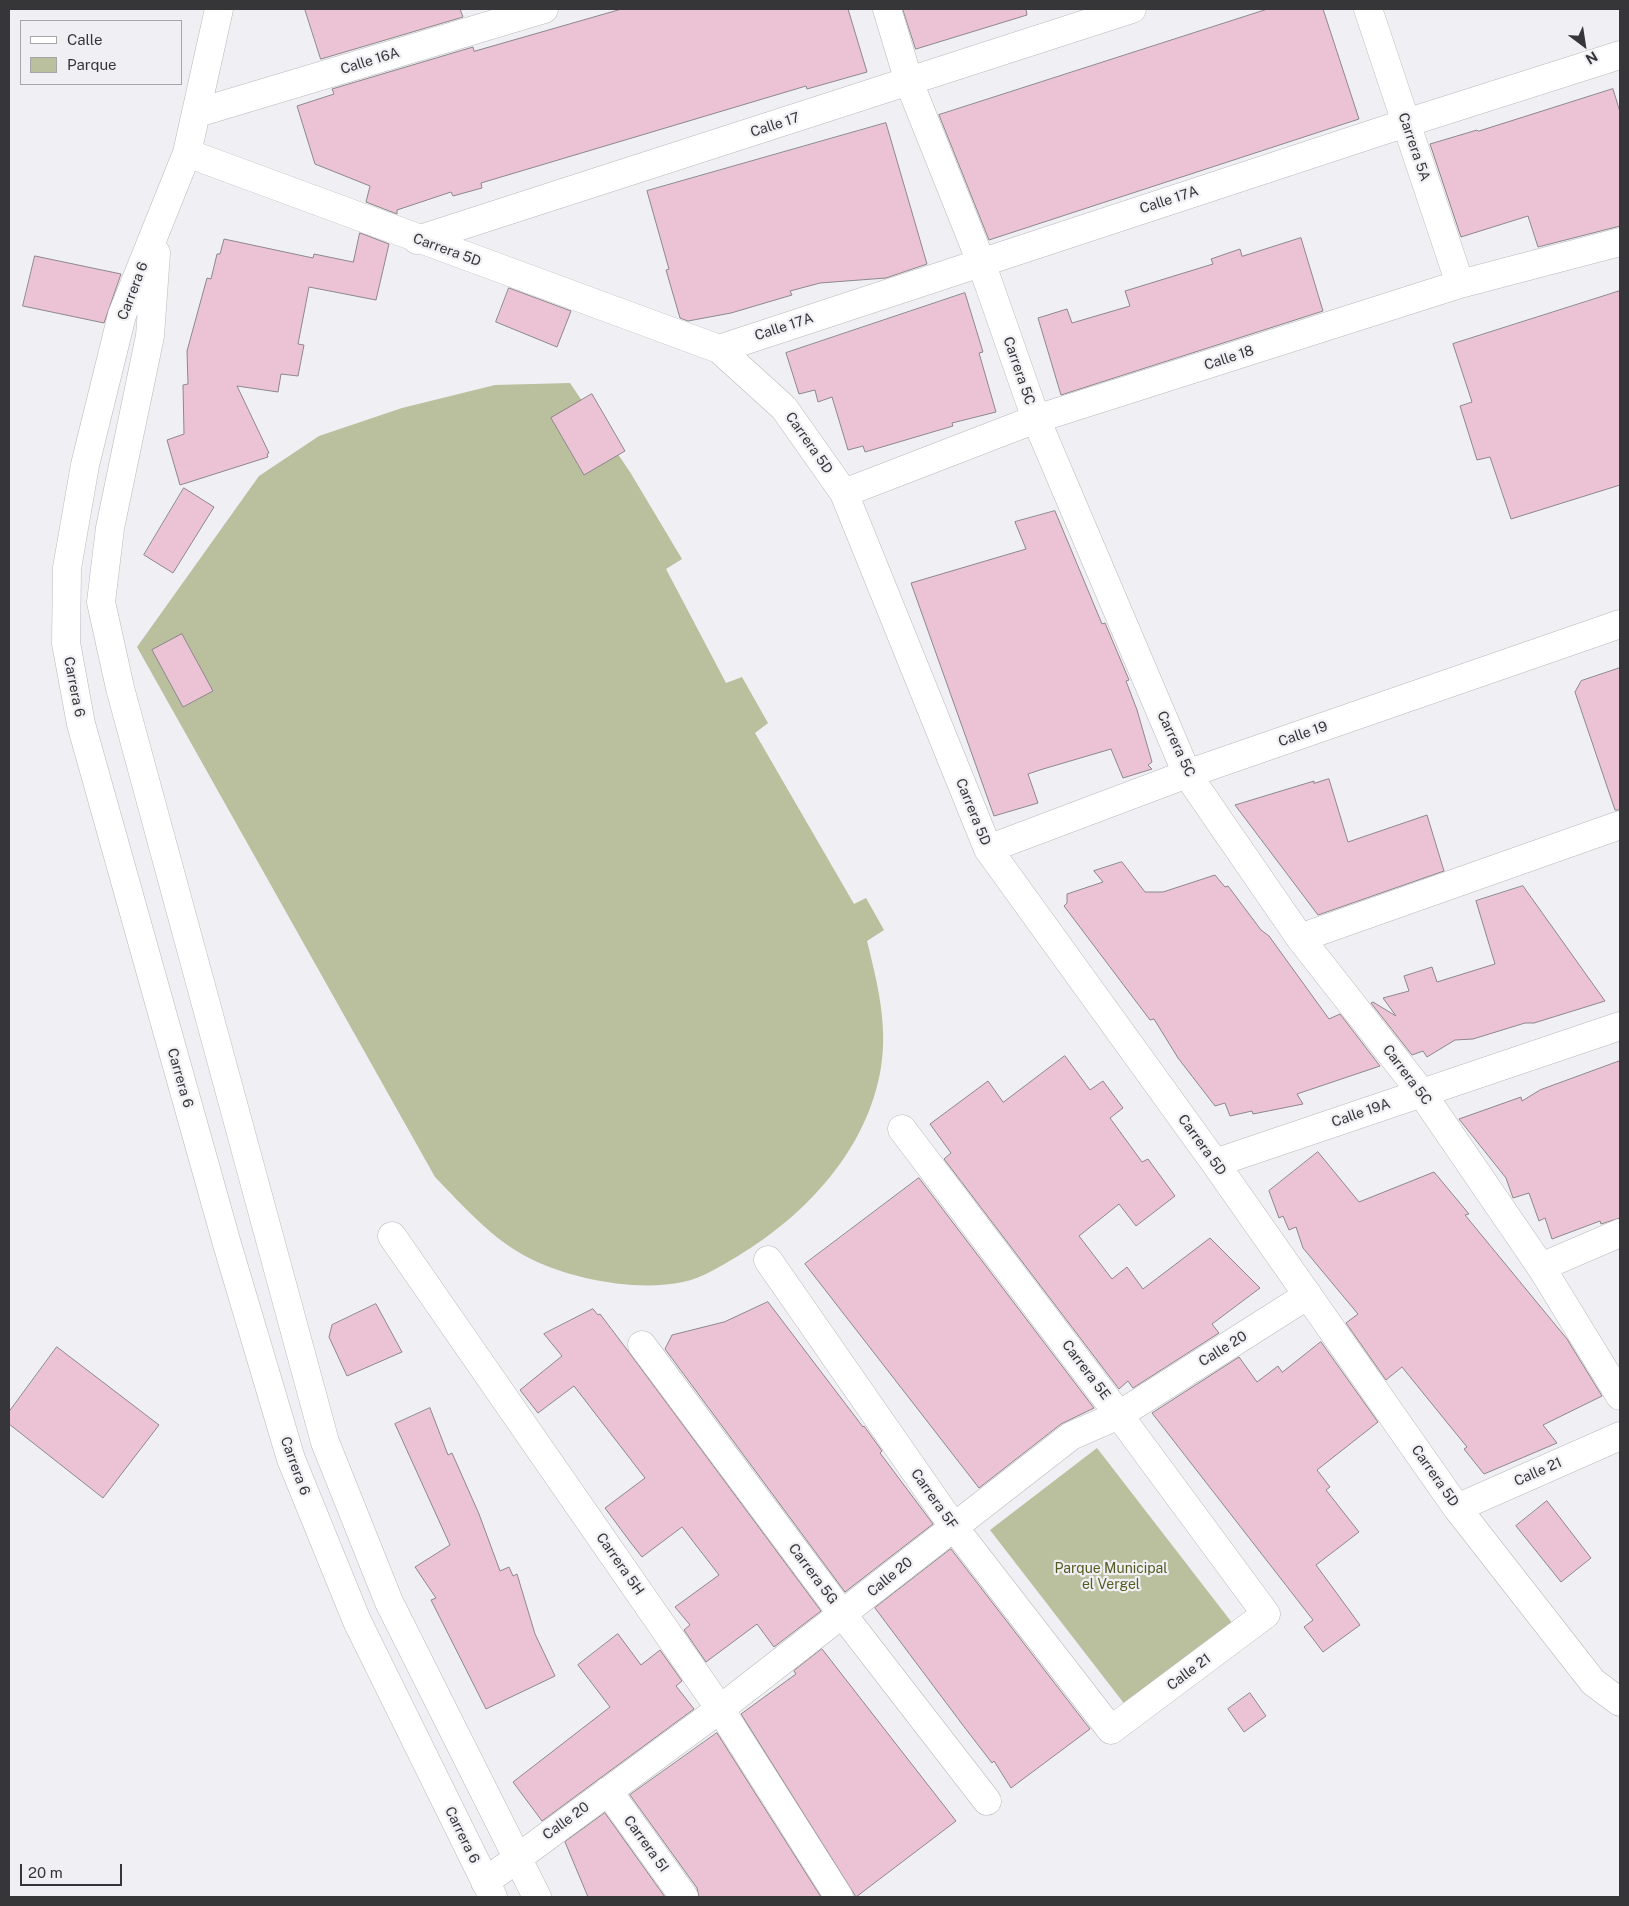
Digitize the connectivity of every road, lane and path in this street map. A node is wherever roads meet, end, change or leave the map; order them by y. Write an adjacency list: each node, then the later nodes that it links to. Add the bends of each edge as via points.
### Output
1 (219, 9): 8 (street, Carrera 6)
2 (544, 9): 8 (street, Calle 16A)
3 (887, 9): 7 (street, Carrera 5C)
4 (1132, 9): 7 (street, Calle 17)
5 (1368, 9): 9 (street, Carrera 5A)
6 (1620, 55): 9 (street, Calle 17A)
7 (909, 82): 12 (street, Calle 17); 14 (street, Carrera 5C)
8 (197, 113): 10 (street, Carrera 6)
9 (1406, 123): 14 (street, Calle 17A); 15 (street, Carrera 5A)
10 (187, 153): 11 (street, Carrera 6); 12 (street, Carrera 5D)
11 (158, 227): 46 (street, Carrera 6, via 150,336 110,528 101,602 325,1442 389,1602); 47 (street, Carrera 6, via 122,315 84,465 67,568 66,643 81,724 224,1234 291,1459 357,1621)
12 (417, 240): 16 (street, Carrera 5D)
13 (1620, 242): 15 (street, Calle 18)
14 (981, 262): 16 (street, Calle 17A); 17 (street, Carrera 5C)
15 (1460, 284): 17 (street, Calle 18)
16 (719, 349): 18 (street, Carrera 5D, via 784,408)
17 (1036, 419): 18 (street, Calle 18); 20 (street, Carrera 5C)
18 (844, 493): 22 (street, Carrera 5D)
19 (1620, 624): 20 (street, Calle 19)
20 (1188, 774): 22 (street, Calle 19); 23 (street, Carrera 5C)
21 (1620, 826): 23 (street)
22 (988, 849): 27 (street, Carrera 5D)
23 (1300, 938): 25 (street, Carrera 5C)
24 (1620, 1026): 25 (street, Calle 19A)
25 (1421, 1092): 27 (street, Calle 19A); 31 (street, Carrera 5C)
26 (902, 1129): 35 (street, Carrera 5E)
27 (1215, 1162): 32 (street, Carrera 5D)
28 (1620, 1234): 31 (street)
29 (392, 1236): 42 (street, Carrera 5H)
30 (768, 1260): 38 (street, Carrera 5F)
31 (1541, 1267): 34 (street, Carrera 5C)
32 (1308, 1295): 35 (street, Calle 20); 37 (street, Carrera 5D)
33 (642, 1345): 40 (street, Carrera 5G)
34 (1620, 1396)
35 (1119, 1415): 38 (street, Calle 20, via 1071,1436); 39 (street, Carrera 5E)
36 (1620, 1436): 37 (street, Calle 21)
37 (1456, 1508): 41 (street, Carrera 5D, via 1593,1682)
38 (953, 1526): 40 (street, Calle 20); 43 (street, Carrera 5F)
39 (1266, 1614): 43 (street, Calle 21)
40 (843, 1615): 42 (street, Calle 20); 45 (street, Carrera 5G)
41 (1620, 1702)
42 (720, 1709): 44 (street, Calle 20); 50 (street, Carrera 5H)
43 (1111, 1730)
44 (608, 1792): 46 (street, Calle 20); 49 (street, Carrera 5I)
45 (987, 1801)
46 (517, 1857): 47 (street, Calle 20); 48 (street, Carrera 6)
47 (489, 1889)
48 (537, 1897)
49 (684, 1897)
50 (839, 1897)

